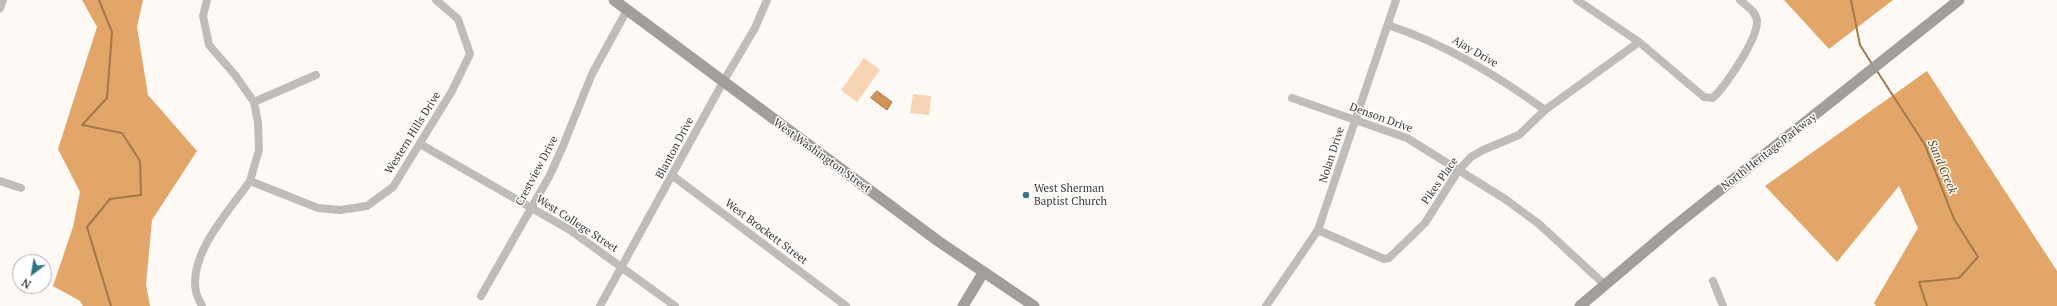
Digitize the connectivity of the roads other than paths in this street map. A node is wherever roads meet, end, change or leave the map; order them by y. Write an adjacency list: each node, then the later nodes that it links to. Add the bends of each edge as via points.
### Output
1 (3, 0): 10 (street)
2 (207, 0): 17 (street, via 203,16 208,45 235,75)
3 (436, 0): 20 (street, Western Hills Drive, via 458,19 470,54 452,91)
4 (614, 0): 11 (street, West Washington Street)
5 (767, 0): 15 (street, Blanton Drive, via 755,28)
6 (1396, 0): 12 (street, Nolan Drive)
7 (1577, 0): 13 (street)
8 (1740, 0): 13 (street, via 1754,12 1757,21 1739,63 1726,86 1714,98 1704,97)
9 (1960, 0): 31 (street, North Heritage Parkway, via 1671,228)
10 (0, 8)
11 (627, 10): 15 (street, West Washington Street); 26 (street, Crestview Drive, via 592,74 550,175)
12 (1388, 25): 18 (street, Ajay Drive, via 1414,34 1476,65); 19 (street, Nolan Drive)
13 (1639, 42): 18 (street, Pikes Place)
14 (316, 75): 17 (street)
15 (723, 82): 22 (street, Blanton Drive); 29 (street, West Washington Street)
16 (1292, 98): 19 (street, Denson Drive)
17 (254, 102): 24 (street, via 259,150)
18 (1545, 110): 21 (street, Pikes Place, via 1519,135 1483,150)
19 (1355, 120): 21 (street, Denson Drive, via 1407,138); 27 (street, Nolan Drive)
20 (420, 144): 24 (street, Western Hills Drive, via 393,187 367,206 340,210 318,208); 26 (street, West College Street)
21 (1458, 171): 27 (street, Pikes Place, via 1425,223 1390,258 1384,259); 31 (street, Denson Drive, via 1505,199 1539,224)
22 (673, 176): 28 (street, Blanton Drive); 36 (street, West Brockett Street)
23 (0, 180): 25 (street)
24 (250, 181): 33 (street, via 205,245 196,269 196,292)
25 (21, 188)
26 (530, 207): 28 (street, West College Street, via 570,230); 32 (street, Crestview Drive)
27 (1318, 230): 39 (street, Nolan Drive)
28 (623, 267): 34 (street, Blanton Drive); 35 (street, West College Street)
29 (983, 273): 37 (street); 38 (street, West Washington Street)
30 (1713, 281): 41 (street)
31 (1605, 285): 40 (street, North Heritage Parkway)
32 (481, 296)
33 (202, 306)
34 (600, 306)
35 (675, 306)
36 (846, 306)
37 (963, 306)
38 (1034, 306)
39 (1266, 306)
40 (1580, 306)
41 (1723, 306)

